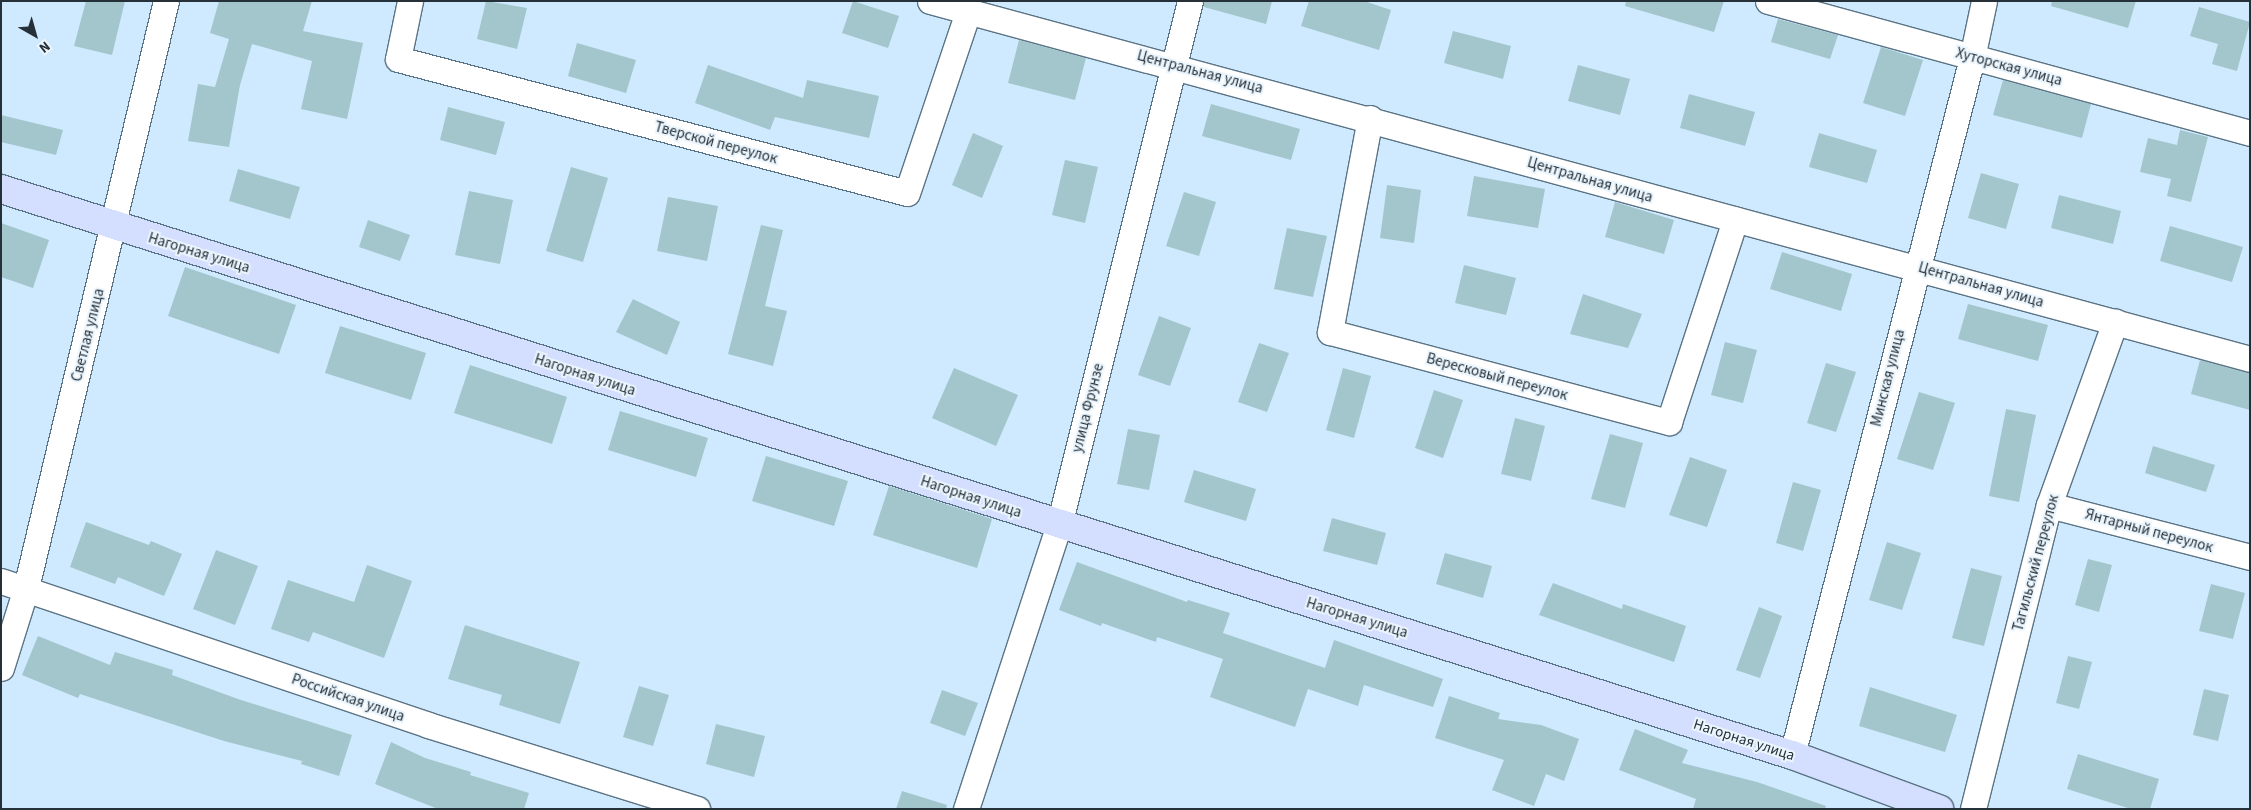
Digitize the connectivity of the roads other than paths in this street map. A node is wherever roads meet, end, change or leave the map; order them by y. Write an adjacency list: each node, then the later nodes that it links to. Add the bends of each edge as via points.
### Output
1 (166, 1): 14 (street, Светлая улица)
2 (410, 1): 7 (street, Тверской переулок, via 398,59 907,193)
3 (930, 1): 7 (street, Центральная улица)
4 (1190, 1): 9 (street, улица Фрунзе)
5 (1768, 1): 8 (street, Хуторская улица)
6 (1984, 1): 8 (street, Минская улица)
7 (968, 12): 9 (street, Центральная улица)
8 (1972, 58): 11 (street, Хуторская улица); 15 (street, Минская улица)
9 (1173, 65): 10 (street, Центральная улица); 19 (street, улица Фрунзе)
10 (1370, 118): 13 (street, Центральная улица); 13 (street, Вересковый переулок, via 1330,332 1669,422)
11 (2250, 132)
12 (1, 189): 14 (street, Нагорная улица)
13 (1735, 220): 15 (street, Центральная улица)
14 (114, 226): 19 (street, Нагорная улица); 22 (street, Светлая улица)
15 (1916, 266): 16 (street, Центральная улица); 24 (street, Минская улица)
16 (2114, 322): 17 (street, Центральная улица); 18 (street, Тагильский переулок)
17 (2250, 359)
18 (2049, 505): 20 (street, Янтарный переулок); 28 (street, Тагильский переулок)
19 (1059, 525): 24 (street, Нагорная улица); 26 (street, улица Фрунзе)
20 (2250, 558)
21 (1, 581): 22 (street, Российская улица)
22 (26, 588): 23 (street, Светлая улица); 25 (street, Российская улица, via 428,725)
23 (1, 668)
24 (1792, 755): 27 (street, Нагорная улица)
25 (697, 809)
26 (966, 809)
27 (1939, 809)
28 (1973, 809)

